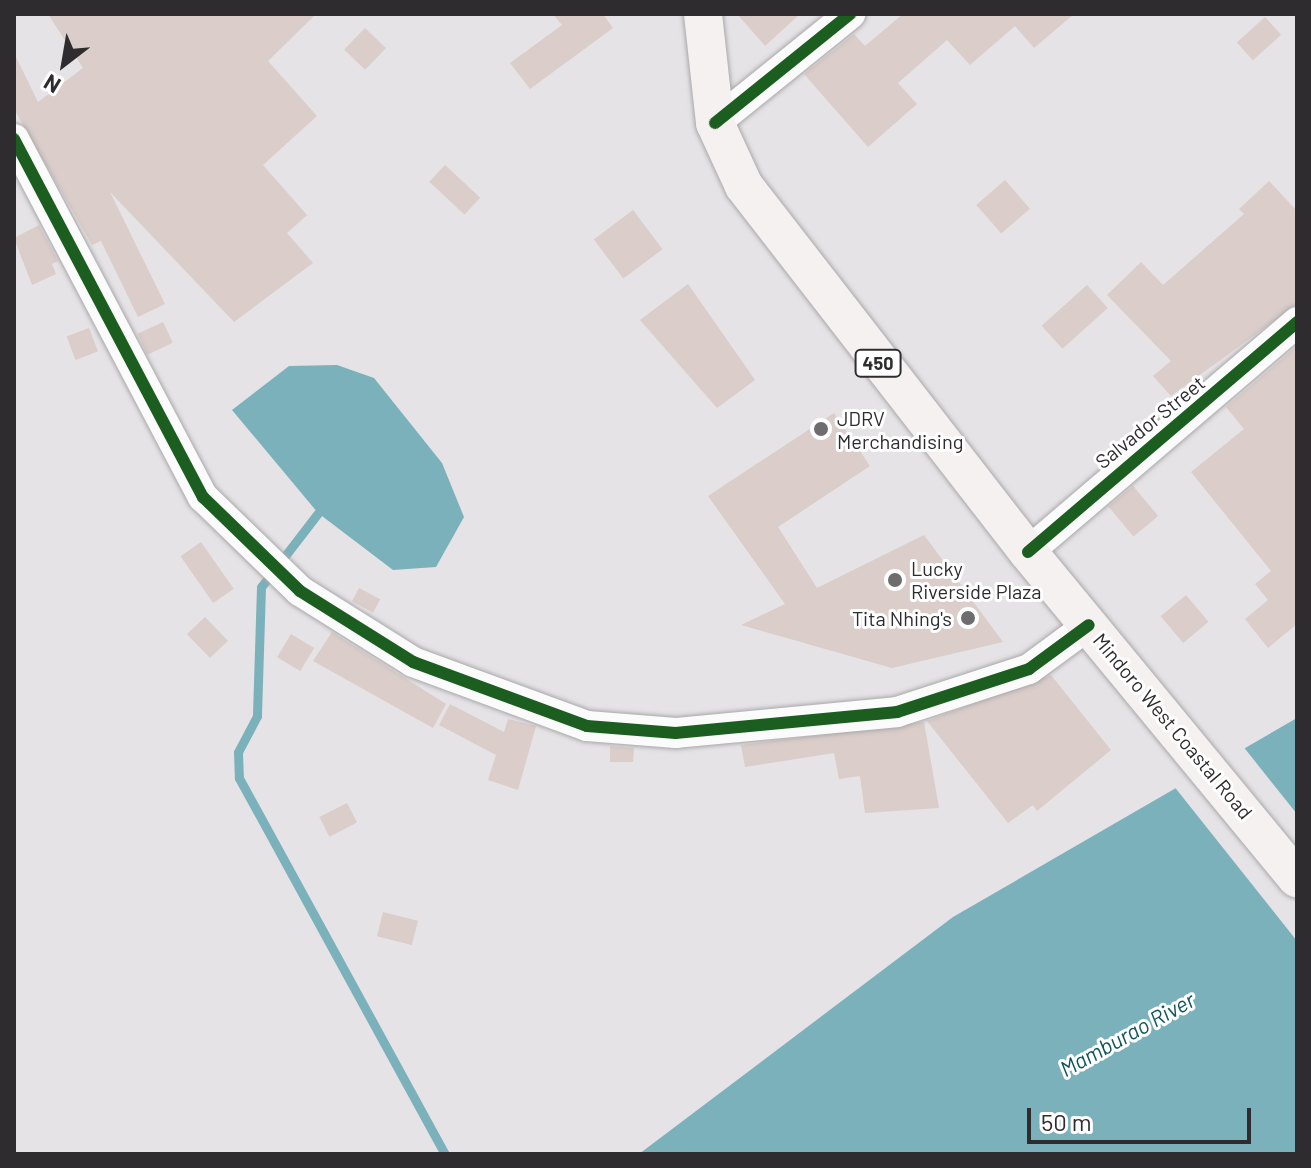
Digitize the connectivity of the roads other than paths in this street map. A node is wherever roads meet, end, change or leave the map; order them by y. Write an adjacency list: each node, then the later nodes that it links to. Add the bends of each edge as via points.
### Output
1 (703, 14): 3 (main road, Mindoro West Coastal Road / 450)
2 (850, 14): 3 (street)
3 (715, 123): 6 (main road, Mindoro West Coastal Road / 450, via 727,156 788,249)
4 (14, 139): 7 (street, via 203,497 300,591 413,662 587,726 676,733 897,712 1029,669)
5 (1297, 322): 6 (street, Salvador Street)
6 (1028, 552): 7 (main road, Mindoro West Coastal Road / 450)
7 (1089, 625): 8 (main road, Mindoro West Coastal Road / 450)
8 (1297, 878)

